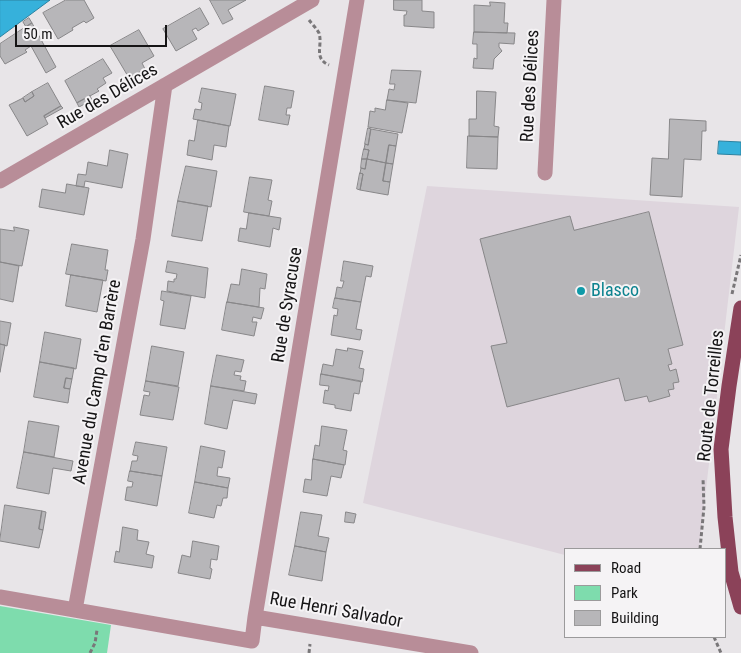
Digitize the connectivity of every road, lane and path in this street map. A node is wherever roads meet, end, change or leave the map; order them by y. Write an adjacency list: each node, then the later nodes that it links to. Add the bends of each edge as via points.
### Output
1 (312, 0): 4 (street, Rue des Délices)
2 (357, 0): 5 (street, Rue de Syracuse)
3 (554, 0): 7 (street, Rue des Délices)
4 (299, 8): 5 (path, via 319,33 319,55 323,63); 6 (street, Rue des Délices)
5 (346, 70): 14 (street, Rue de Syracuse)
6 (165, 85): 8 (street, Rue des Délices); 12 (street, Avenue du Camp d'en Barrère, via 143,239)
7 (545, 173)
8 (0, 181)
9 (741, 308): 11 (main road, Route de Torreilles, via 722,450 731,572)
10 (0, 596): 12 (street)
11 (741, 607)
12 (75, 610): 13 (street, Rue Henri Salvador)
13 (100, 614): 14 (street, Rue Henri Salvador, via 252,641); 17 (path)
14 (255, 617): 16 (street, Rue Henri Salvador)
15 (714, 638): 18 (path)
16 (467, 652)
17 (90, 653)
18 (721, 653)

